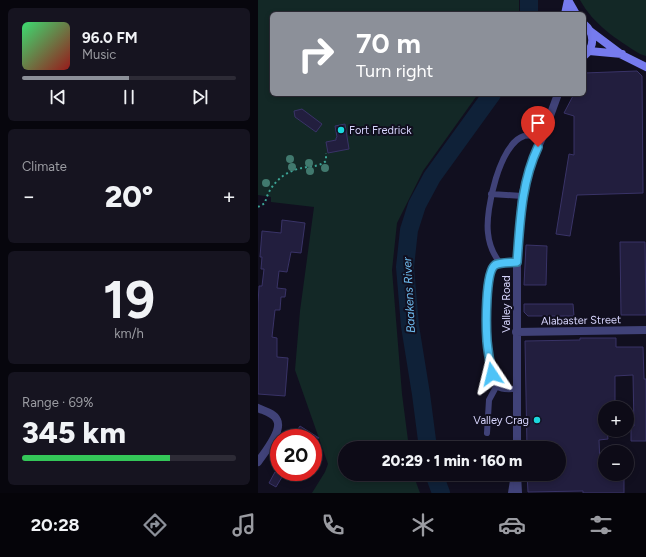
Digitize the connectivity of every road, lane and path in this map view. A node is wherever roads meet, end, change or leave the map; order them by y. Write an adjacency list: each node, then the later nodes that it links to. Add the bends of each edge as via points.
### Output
1 (568, 0): 2 (street); 3 (street)
2 (565, 12)
3 (575, 12)
4 (586, 26): 5 (street)
5 (590, 30): 6 (street, via 593,41); 7 (street)
6 (587, 53): 7 (street)
7 (622, 55): 8 (street)
8 (646, 67)
9 (557, 96): 10 (street, Valley Road)
10 (542, 138): 12 (lane, via 524,136 515,142 502,164); 13 (street, Valley Road)
11 (326, 154): 14 (path, via 326,161 322,164 299,168 274,183 266,203)
12 (491, 194): 13 (lane); 16 (lane, via 488,231 494,256)
13 (522, 196): 15 (street, Valley Road)
14 (258, 207)
15 (517, 262): 16 (lane); 18 (street, Valley Road)
16 (500, 264): 19 (lane, via 491,270 487,304 487,342)
17 (646, 330): 18 (street, Alabaster Street)
18 (516, 332): 20 (street, Valley Road)
19 (496, 387): 20 (lane); 22 (lane, via 489,400)
20 (517, 389): 23 (street, Valley Road)
21 (258, 408): 24 (street, via 274,416 278,423 274,438)
22 (487, 433)
23 (517, 441)
24 (258, 462)
25 (515, 481): 27 (lane)
26 (517, 481): 28 (street)
27 (512, 493)
28 (518, 493)

